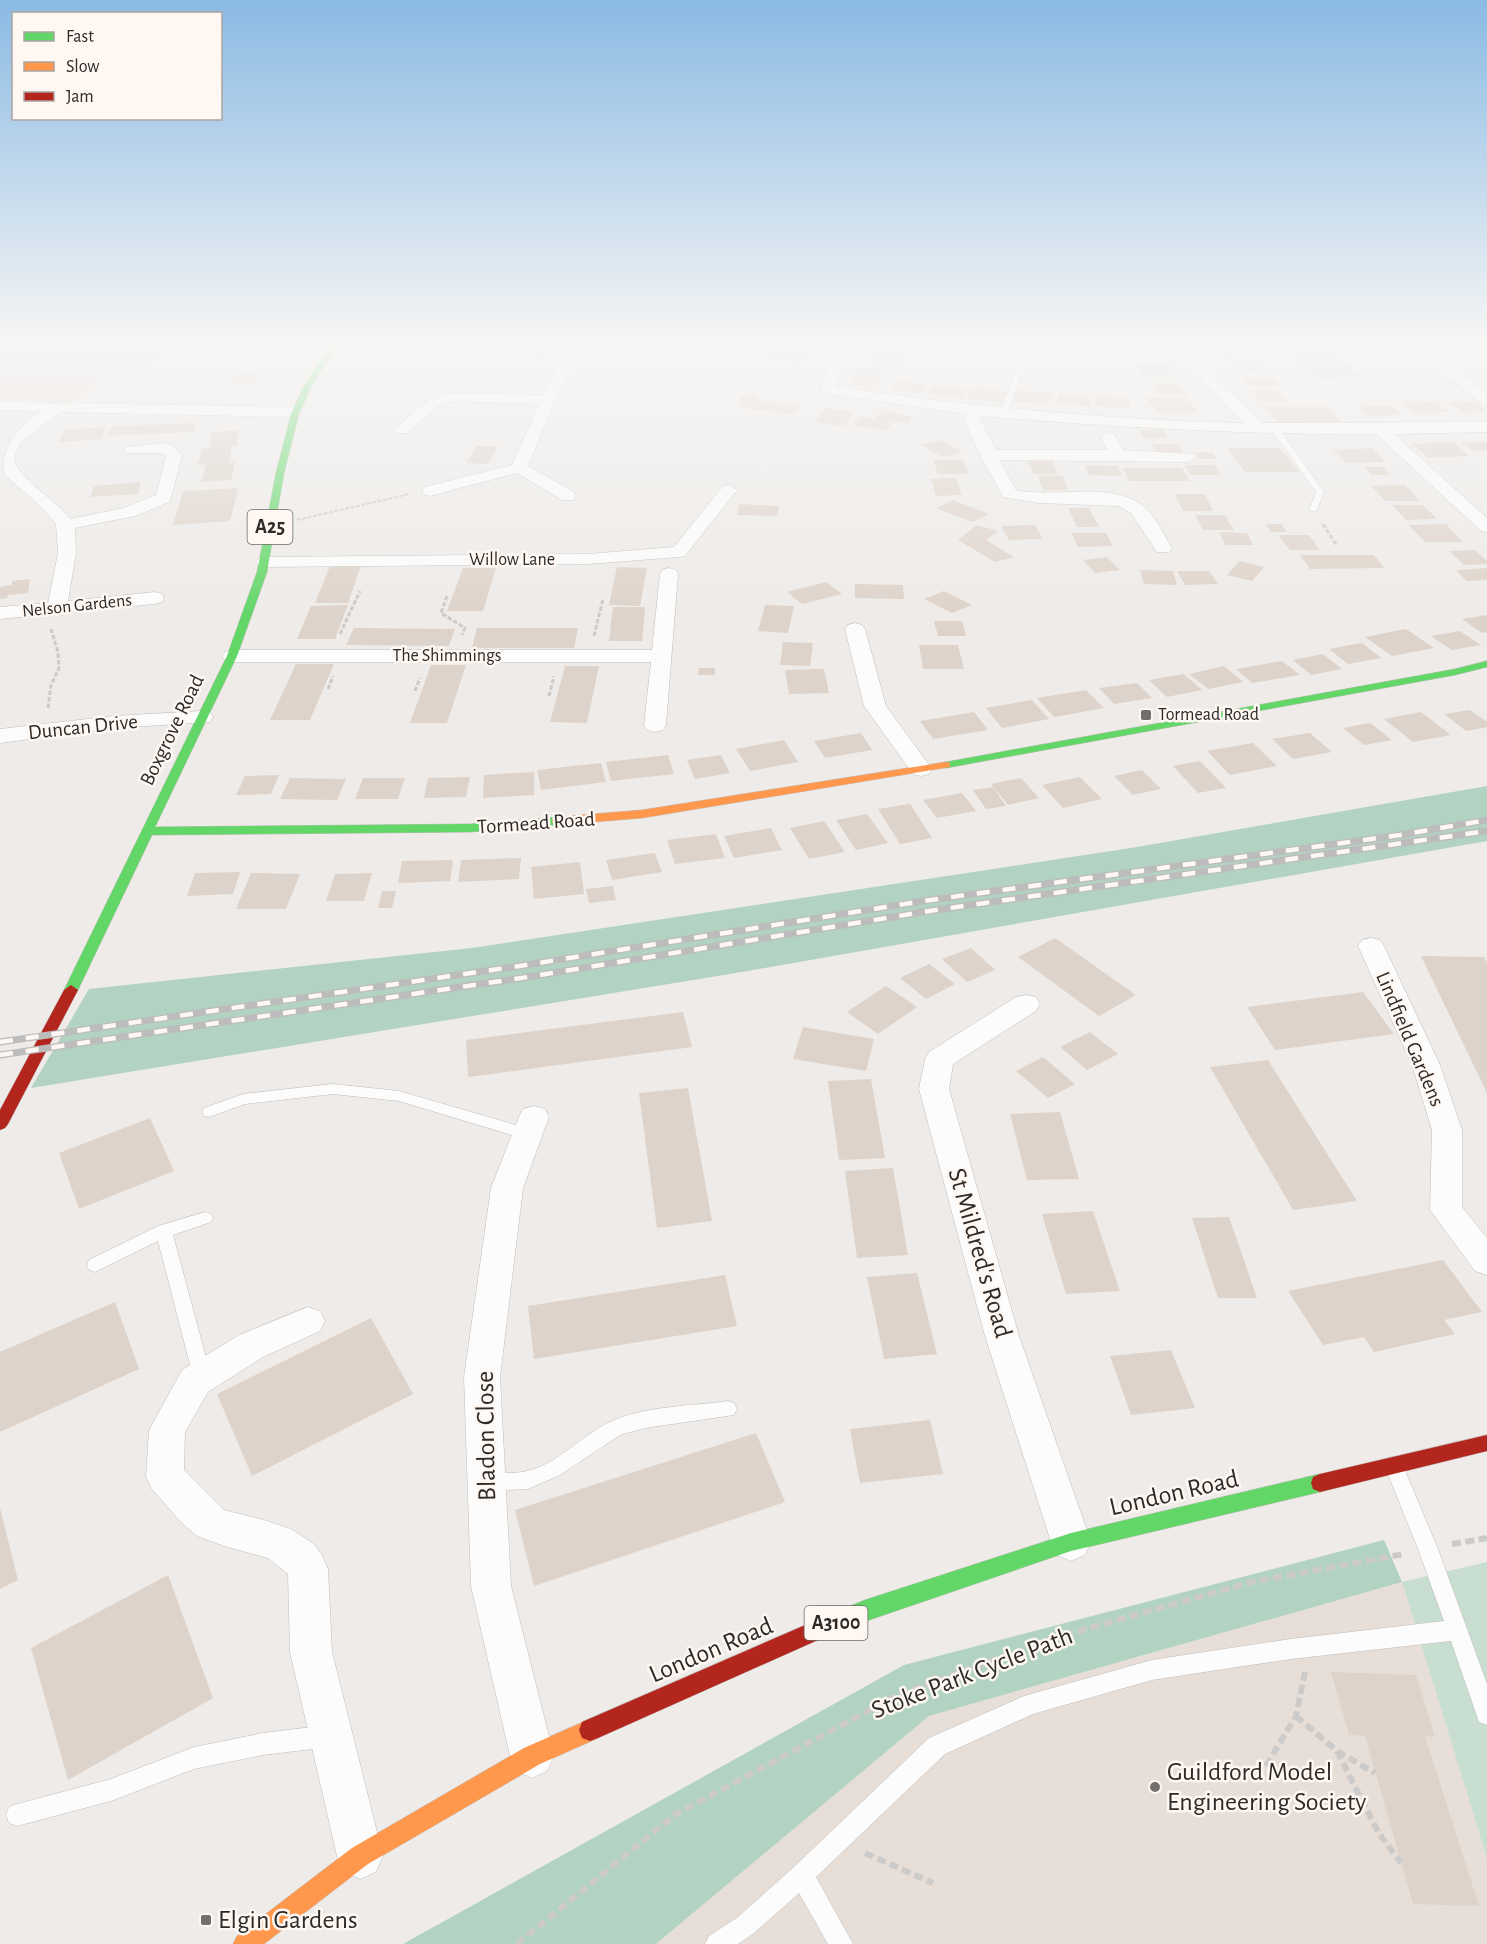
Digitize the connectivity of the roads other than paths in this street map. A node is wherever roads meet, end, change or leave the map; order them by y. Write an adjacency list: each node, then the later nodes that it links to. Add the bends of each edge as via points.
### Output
1 (26, 433): 17 (street, via 6,453 6,462 10,471)
2 (289, 433): 20 (main road, Boxgrove Road / A25)
3 (534, 433): 12 (street)
4 (978, 433): 9 (street)
5 (1278, 433): 16 (lane, via 1320,492)
6 (1383, 433): 18 (street)
7 (1109, 437): 10 (street)
8 (132, 450): 17 (street, via 165,448 174,455 164,498 137,510)
9 (988, 455): 10 (street); 19 (street, via 1009,493 1025,499 1112,500 1134,507)
10 (1118, 455): 11 (street)
11 (1188, 457)
12 (519, 468): 14 (street); 15 (street)
13 (729, 490): 20 (street, Willow Lane, via 679,552 588,559)
14 (430, 491)
15 (568, 496)
16 (1313, 510)
17 (65, 525): 23 (street, via 67,542)
18 (1487, 527)
19 (1163, 548)
20 (265, 562): 26 (main road, Boxgrove Road / A25)
21 (669, 574): 27 (street)
22 (155, 598): 23 (street, Nelson Gardens)
23 (57, 608): 24 (street, Nelson Gardens)
24 (0, 613)
25 (855, 629): 32 (street, via 875,706)
26 (232, 656): 27 (street, The Shimmings); 29 (main road, Boxgrove Road / A25)
27 (662, 656): 30 (street)
28 (1487, 664): 32 (main road, Tormead Road)
29 (202, 717): 31 (street, Duncan Drive); 33 (main road, Boxgrove Road / A25)
30 (655, 725)
31 (0, 736)
32 (921, 768): 33 (main road, Tormead Road, via 653,813 535,825 360,831)
33 (148, 831): 37 (main road, Boxgrove Road / A25, via 54,1026)
34 (1371, 946): 41 (street, Lindfield Gardens, via 1426,1065 1447,1130 1446,1209)
35 (1026, 1004): 49 (street, St Mildred's Road, via 939,1059 934,1089 1002,1336)
36 (209, 1113): 38 (lane, via 243,1099 333,1089 399,1095)
37 (0, 1124)
38 (531, 1126): 48 (street, Bladon Close, via 507,1188 482,1377)
39 (205, 1218): 40 (lane)
40 (164, 1231): 42 (lane); 44 (lane)
41 (1487, 1262)
42 (95, 1265)
43 (308, 1321): 44 (street, via 251,1346)
44 (202, 1376): 52 (street, via 195,1381 167,1430 165,1477 210,1522 290,1548 302,1557 308,1569 311,1652)
45 (728, 1409): 48 (lane, via 615,1428 553,1469 528,1480)
46 (1487, 1443): 47 (main road, London Road / A3100)
47 (1394, 1465): 49 (main road, London Road / A3100); 50 (lane)
48 (486, 1483): 53 (street, Bladon Close, via 491,1586)
49 (1071, 1542): 53 (main road, London Road / A3100, via 865,1610)
50 (1456, 1630): 51 (lane); 56 (lane, via 1152,1670 1032,1704 937,1746)
51 (1487, 1714)
52 (331, 1736): 54 (lane, via 194,1758 111,1790); 55 (street)
53 (532, 1756): 55 (main road, London Road / A3100)
54 (17, 1815)
55 (360, 1856): 57 (main road, London Road / A3100)
56 (802, 1875): 58 (lane, via 746,1925); 59 (lane)
57 (245, 1944)
58 (717, 1944)
59 (841, 1944)

